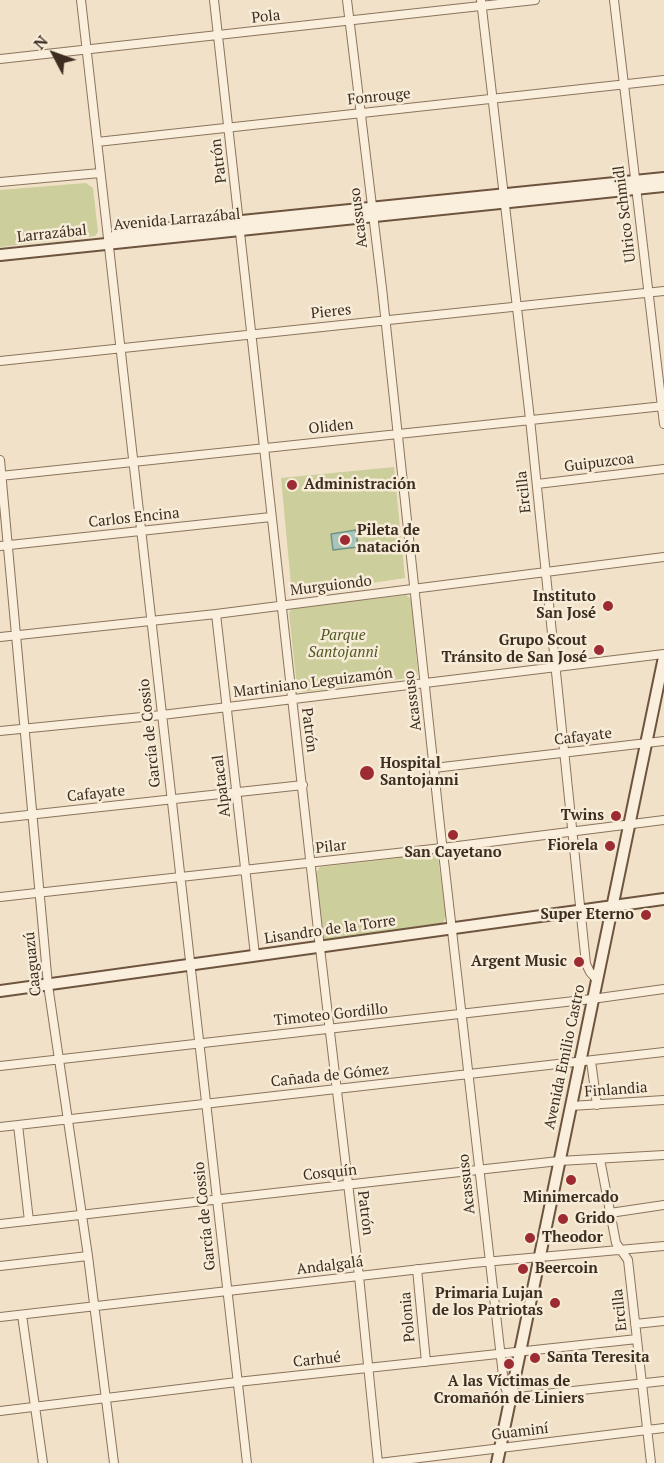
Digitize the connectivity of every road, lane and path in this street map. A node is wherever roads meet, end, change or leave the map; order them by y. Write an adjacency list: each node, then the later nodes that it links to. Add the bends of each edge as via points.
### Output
1 (81, 0): 9 (street, García de Cossio)
2 (214, 0): 8 (street, Patrón)
3 (347, 0): 7 (street, Acassuso)
4 (535, 0): 6 (street, Pola)
5 (614, 0): 12 (street, Ulrico Schmidl)
6 (481, 3): 7 (street, Pola); 13 (street, Ercilla)
7 (350, 21): 8 (street, Pola); 14 (street, Acassuso)
8 (218, 36): 9 (street, Pola); 15 (street, Patrón)
9 (86, 50): 10 (street, Pola); 16 (street, García de Cossio)
10 (0, 59)
11 (664, 80): 12 (street, Fonrouge)
12 (624, 84): 13 (street, Fonrouge); 20 (street, Ulrico Schmidl)
13 (492, 98): 14 (street, Fonrouge); 22 (street, Ercilla)
14 (360, 113): 15 (street, Fonrouge); 23 (street, Acassuso)
15 (229, 128): 16 (street, Fonrouge); 24 (street, Patrón)
16 (97, 142): 17 (street, García de Cossio)
17 (100, 173): 19 (street); 25 (street, García de Cossio)
18 (664, 178): 20 (street, Avenida Larrazábal)
19 (0, 182)
20 (635, 184): 21 (street, Avenida Larrazábal); 22 (street, Avenida Larrazábal); 28 (street, Ulrico Schmidl)
21 (664, 186)
22 (503, 198): 23 (street, Avenida Larrazábal); 29 (street, Ercilla)
23 (372, 212): 24 (street, Avenida Larrazábal); 30 (street, Acassuso)
24 (240, 226): 25 (street, Avenida Larrazábal); 31 (street, Patrón)
25 (108, 242): 26 (street, Larrazábal); 32 (street, García de Cossio)
26 (0, 255)
27 (664, 291): 28 (street, Pieres)
28 (648, 292): 29 (street, Pieres); 34 (street, Ulrico Schmidl)
29 (516, 307): 30 (street, Pieres); 35 (street, Ercilla)
30 (384, 320): 31 (street, Pieres); 37 (street, Acassuso)
31 (252, 334): 32 (street, Pieres); 38 (street, Patrón)
32 (120, 348): 33 (street, Pieres); 40 (street, García de Cossio)
33 (0, 361)
34 (663, 406): 35 (street, Oliden); 36 (street, Ulrico Schmidl)
35 (530, 419): 37 (street, Oliden); 43 (street, Ercilla)
36 (664, 424)
37 (398, 434): 38 (street, Oliden); 49 (street, Acassuso)
38 (264, 448): 40 (street, Oliden); 44 (street, Patrón)
39 (0, 460): 42 (street, Caaguazú)
40 (133, 462): 42 (street, Oliden); 45 (street, García de Cossio)
41 (664, 469): 43 (street, Guipuzcoa)
42 (1, 476): 46 (street, Caaguazú)
43 (537, 484): 48 (street, Ercilla)
44 (272, 517): 45 (street, Carlos Encina); 50 (street, Patrón)
45 (141, 531): 46 (street, Carlos Encina); 52 (street, García de Cossio)
46 (4, 545): 53 (street, Caaguazú)
47 (664, 557): 48 (street, Murguiondo)
48 (546, 572): 49 (street, Murguiondo); 56 (street, Ercilla)
49 (414, 589): 50 (street, Murguiondo); 57 (street, Acassuso)
50 (281, 605): 51 (street, Murguiondo); 58 (street, Patrón)
51 (216, 614): 52 (street, Murguiondo); 59 (street, Alpatacal)
52 (151, 621): 53 (street, Murguiondo); 60 (street, García de Cossio)
53 (16, 635): 54 (street, Murguiondo); 61 (street, Caaguazú)
54 (0, 637)
55 (664, 655): 56 (street, Martiniano Leguizamón); 64 (street, Avenida Emilio Castro)
56 (556, 668): 57 (street, Martiniano Leguizamón); 65 (street, Ercilla)
57 (425, 683): 58 (street, Martiniano Leguizamón); 66 (street, Acassuso)
58 (292, 699): 59 (street, Martiniano Leguizamón); 67 (street, Patrón)
59 (226, 707): 60 (street, Martiniano Leguizamón); 68 (street, Alpatacal)
60 (162, 715): 61 (street, Martiniano Leguizamón); 69 (street, García de Cossio)
61 (24, 729): 62 (street, Martiniano Leguizamón); 70 (street, Caaguazú)
62 (0, 731)
63 (664, 741): 64 (street, Cafayate)
64 (645, 744): 65 (street, Cafayate); 73 (street, Avenida Emilio Castro)
65 (565, 753): 66 (street, Cafayate); 74 (street, Ercilla)
66 (435, 768): 75 (street, Acassuso)
67 (303, 785): 68 (street, Cafayate); 76 (street, Patrón)
68 (236, 793): 69 (street, Cafayate); 77 (street, Alpatacal)
69 (171, 800): 70 (street, Cafayate); 78 (street, García de Cossio)
70 (33, 815): 71 (street, Cafayate); 79 (street, Caaguazú)
71 (0, 818)
72 (664, 820): 73 (street, Pilar)
73 (628, 825): 74 (street, Pilar); 82 (street, Avenida Emilio Castro)
74 (574, 831): 75 (street, Pilar); 83 (street, Ercilla)
75 (442, 848): 76 (street, Pilar); 84 (street, Acassuso)
76 (311, 862): 77 (street, Pilar); 85 (street, Patrón)
77 (246, 869): 78 (street, Pilar); 86 (street, Alpatacal)
78 (180, 877): 79 (street, Pilar); 87 (street, García de Cossio)
79 (40, 893): 80 (street, Pilar); 89 (street, Caaguazú)
80 (0, 897)
81 (664, 899): 82 (street, Lisandro de la Torre)
82 (612, 906): 83 (street, Lisandro de la Torre); 88 (street, Avenida Emilio Castro)
83 (581, 911): 84 (street, Lisandro de la Torre); 88 (street, Ercilla, via 586,964)
84 (452, 929): 85 (street, Lisandro de la Torre); 93 (street, Acassuso)
85 (320, 948): 86 (street, Lisandro de la Torre); 94 (street, Patrón)
86 (255, 956): 87 (street, Lisandro de la Torre)
87 (190, 965): 89 (street, Lisandro de la Torre); 95 (street, García de Cossio)
88 (597, 980): 92 (street, Avenida Emilio Castro)
89 (48, 985): 91 (street, Lisandro de la Torre); 97 (street, Caaguazú)
90 (664, 989): 92 (street, Timoteo Gordillo)
91 (0, 991)
92 (592, 999): 93 (street, Timoteo Gordillo); 98 (street, Avenida Emilio Castro)
93 (462, 1014): 94 (street, Timoteo Gordillo); 100 (street, Acassuso)
94 (330, 1029): 95 (street, Timoteo Gordillo); 101 (street, Patrón)
95 (199, 1044): 97 (street, Timoteo Gordillo); 103 (street, García de Cossio)
96 (664, 1052): 98 (street, Cañada de Gómez)
97 (59, 1061): 99 (street, Timoteo Gordillo); 106 (street, Caaguazú)
98 (586, 1061): 100 (street, Cañada de Gómez); 104 (street); 105 (street, Avenida Emilio Castro)
99 (0, 1066)
100 (468, 1074): 101 (street, Cañada de Gómez); 112 (street, Acassuso)
101 (337, 1089): 103 (street, Cañada de Gómez); 113 (street, Patrón)
102 (664, 1100): 104 (street, Finlandia)
103 (206, 1104): 106 (street, Cañada de Gómez); 114 (street, García de Cossio)
104 (597, 1105): 105 (street, Finlandia)
105 (571, 1106): 111 (street, Avenida Emilio Castro)
106 (66, 1119): 107 (street, Cañada de Gómez); 117 (street, Caaguazú)
107 (18, 1125): 108 (street, Cañada de Gómez); 118 (street)
108 (0, 1127)
109 (664, 1155): 110 (street, Cosquín)
110 (600, 1159): 111 (street, Cosquín); 116 (street, Ercilla)
111 (559, 1161): 112 (street, Cosquín); 123 (street, Avenida Emilio Castro)
112 (479, 1169): 113 (street, Cosquín); 124 (street, Acassuso)
113 (348, 1184): 114 (street, Cosquín); 127 (street, Patrón)
114 (217, 1200): 117 (street, Cosquín); 128 (street, García de Cossio)
115 (664, 1205): 116 (street)
116 (610, 1213): 121 (street, Ercilla)
117 (82, 1215): 118 (street, Cosquín); 122 (street, Caaguazú)
118 (29, 1221): 119 (street, Cosquín)
119 (0, 1224)
120 (664, 1246): 121 (street, Andalgalá)
121 (621, 1250): 123 (street, Andalgalá); 133 (street, Ercilla, via 628,1260)
122 (88, 1256): 125 (street); 129 (street, Caaguazú)
123 (540, 1257): 124 (street, Andalgalá); 135 (street, Avenida Emilio Castro)
124 (489, 1262): 126 (street, Andalgalá); 136 (street, Acassuso)
125 (0, 1266)
126 (417, 1269): 127 (street, Andalgalá); 137 (street, Polonia)
127 (359, 1276): 128 (street, Andalgalá); 138 (street, Patrón)
128 (227, 1291): 129 (street, Andalgalá); 140 (street, García de Cossio)
129 (95, 1307): 130 (street, Andalgalá); 143 (street, Caaguazú)
130 (22, 1314): 131 (street, Andalgalá); 144 (street)
131 (0, 1317)
132 (664, 1321): 133 (street)
133 (635, 1324): 134 (street, Ercilla)
134 (637, 1339): 135 (street, Carhué); 141 (street, Ercilla)
135 (520, 1350): 136 (street, Carhué); 142 (street, Avenida Emilio Castro)
136 (499, 1353): 137 (street, Carhué); 142 (street, Acassuso)
137 (426, 1362): 138 (street, Carhué)
138 (368, 1368): 140 (street, Carhué); 152 (street, Patrón)
139 (664, 1382): 141 (street)
140 (237, 1383): 143 (street, Carhué); 151 (street, García de Cossio)
141 (641, 1384): 142 (street); 147 (street, Ercilla)
142 (509, 1398): 148 (street, Avenida Emilio Castro)
143 (105, 1400): 144 (street, Carhué); 150 (street, Caaguazú)
144 (34, 1407): 145 (street, Carhué); 149 (street)
145 (0, 1412)
146 (664, 1428): 147 (street, Guaminí)
147 (646, 1430): 148 (street, Guaminí); 154 (street, Ercilla)
148 (500, 1448): 152 (street, Guaminí); 153 (street, Avenida Emilio Castro)
149 (43, 1463)
150 (114, 1463)
151 (247, 1463)
152 (379, 1463)
153 (496, 1463)
154 (651, 1463)

